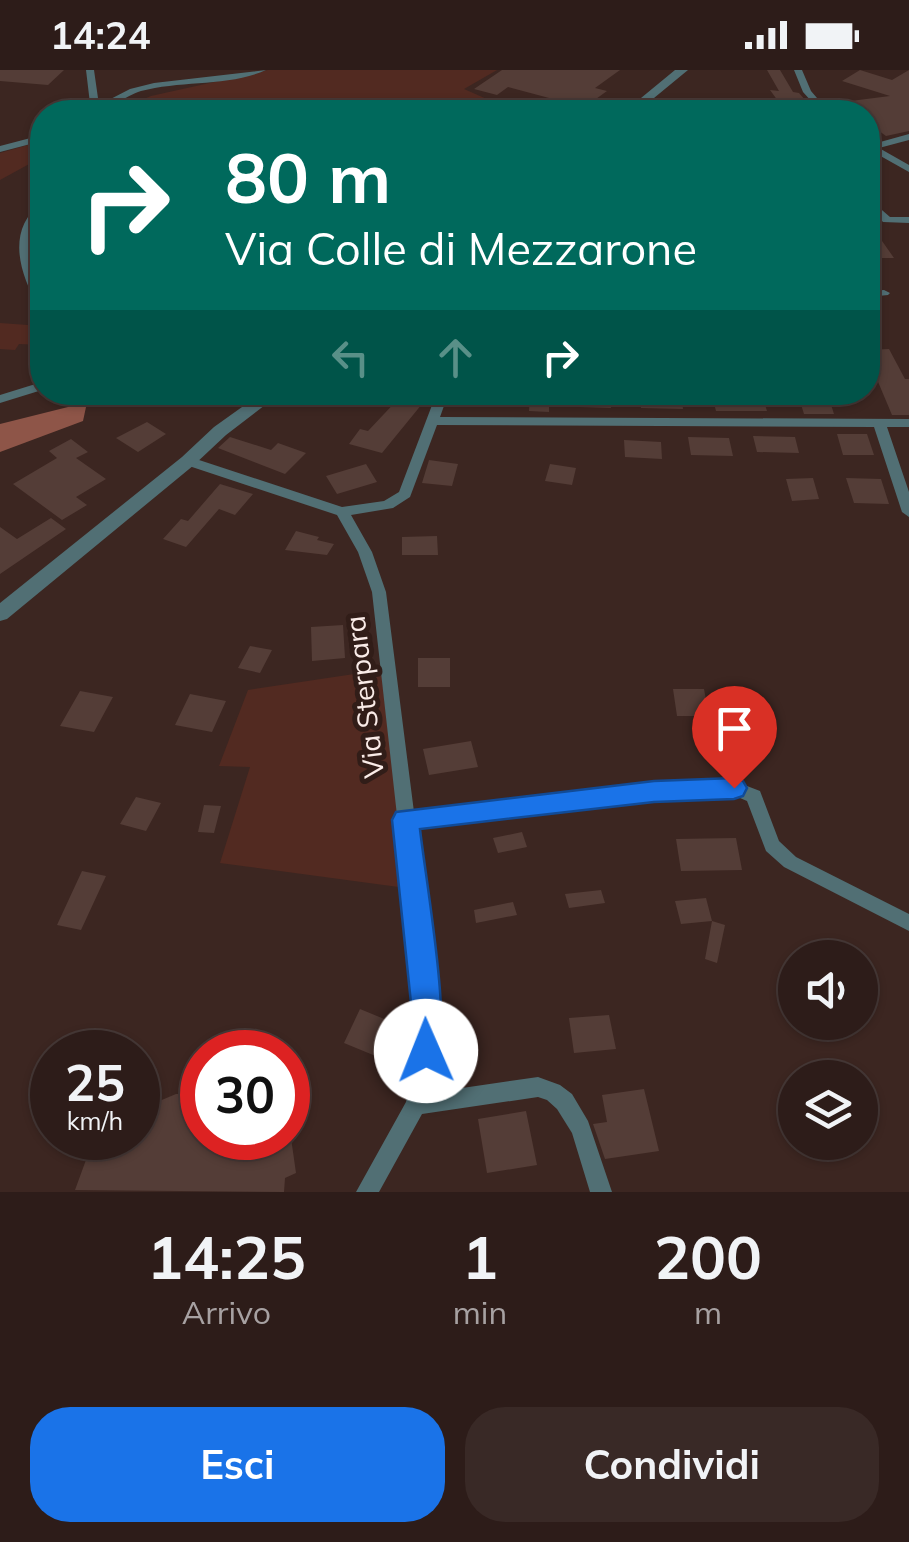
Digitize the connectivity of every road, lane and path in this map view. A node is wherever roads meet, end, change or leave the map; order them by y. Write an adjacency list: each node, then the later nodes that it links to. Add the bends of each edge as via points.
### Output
1 (90, 70): 5 (street)
2 (262, 70): 6 (street, via 142,87)
3 (682, 70): 7 (street)
4 (798, 70): 8 (street)
5 (94, 100)
6 (112, 100)
7 (645, 100)
8 (815, 100)
9 (909, 136): 11 (street)
10 (30, 141): 12 (street)
11 (880, 143)
12 (0, 149)
13 (880, 152): 14 (street)
14 (909, 169)
15 (880, 213): 16 (street)
16 (904, 220): 18 (street)
17 (30, 224): 19 (street, via 22,246)
18 (909, 232)
19 (30, 281)
20 (880, 293): 21 (street)
21 (884, 293)
22 (30, 389): 23 (street)
23 (0, 398)
24 (256, 405): 29 (street)
25 (439, 405): 26 (street)
26 (434, 420): 27 (street); 30 (street, via 401,498)
27 (879, 422): 28 (street); 31 (street)
28 (909, 423)
29 (188, 461): 30 (street); 32 (street)
30 (342, 512): 33 (street, Via Sterpara, via 370,564 381,602)
31 (909, 512)
32 (0, 614)
33 (406, 820): 34 (street, via 734,788 754,796 772,846 790,862); 35 (street, Via Sterpara, via 426,1023)
34 (909, 923)
35 (416, 1105): 36 (street, Via Sterpara); 37 (street, via 538,1088 557,1093 572,1109)
36 (367, 1192)
37 (601, 1192)

